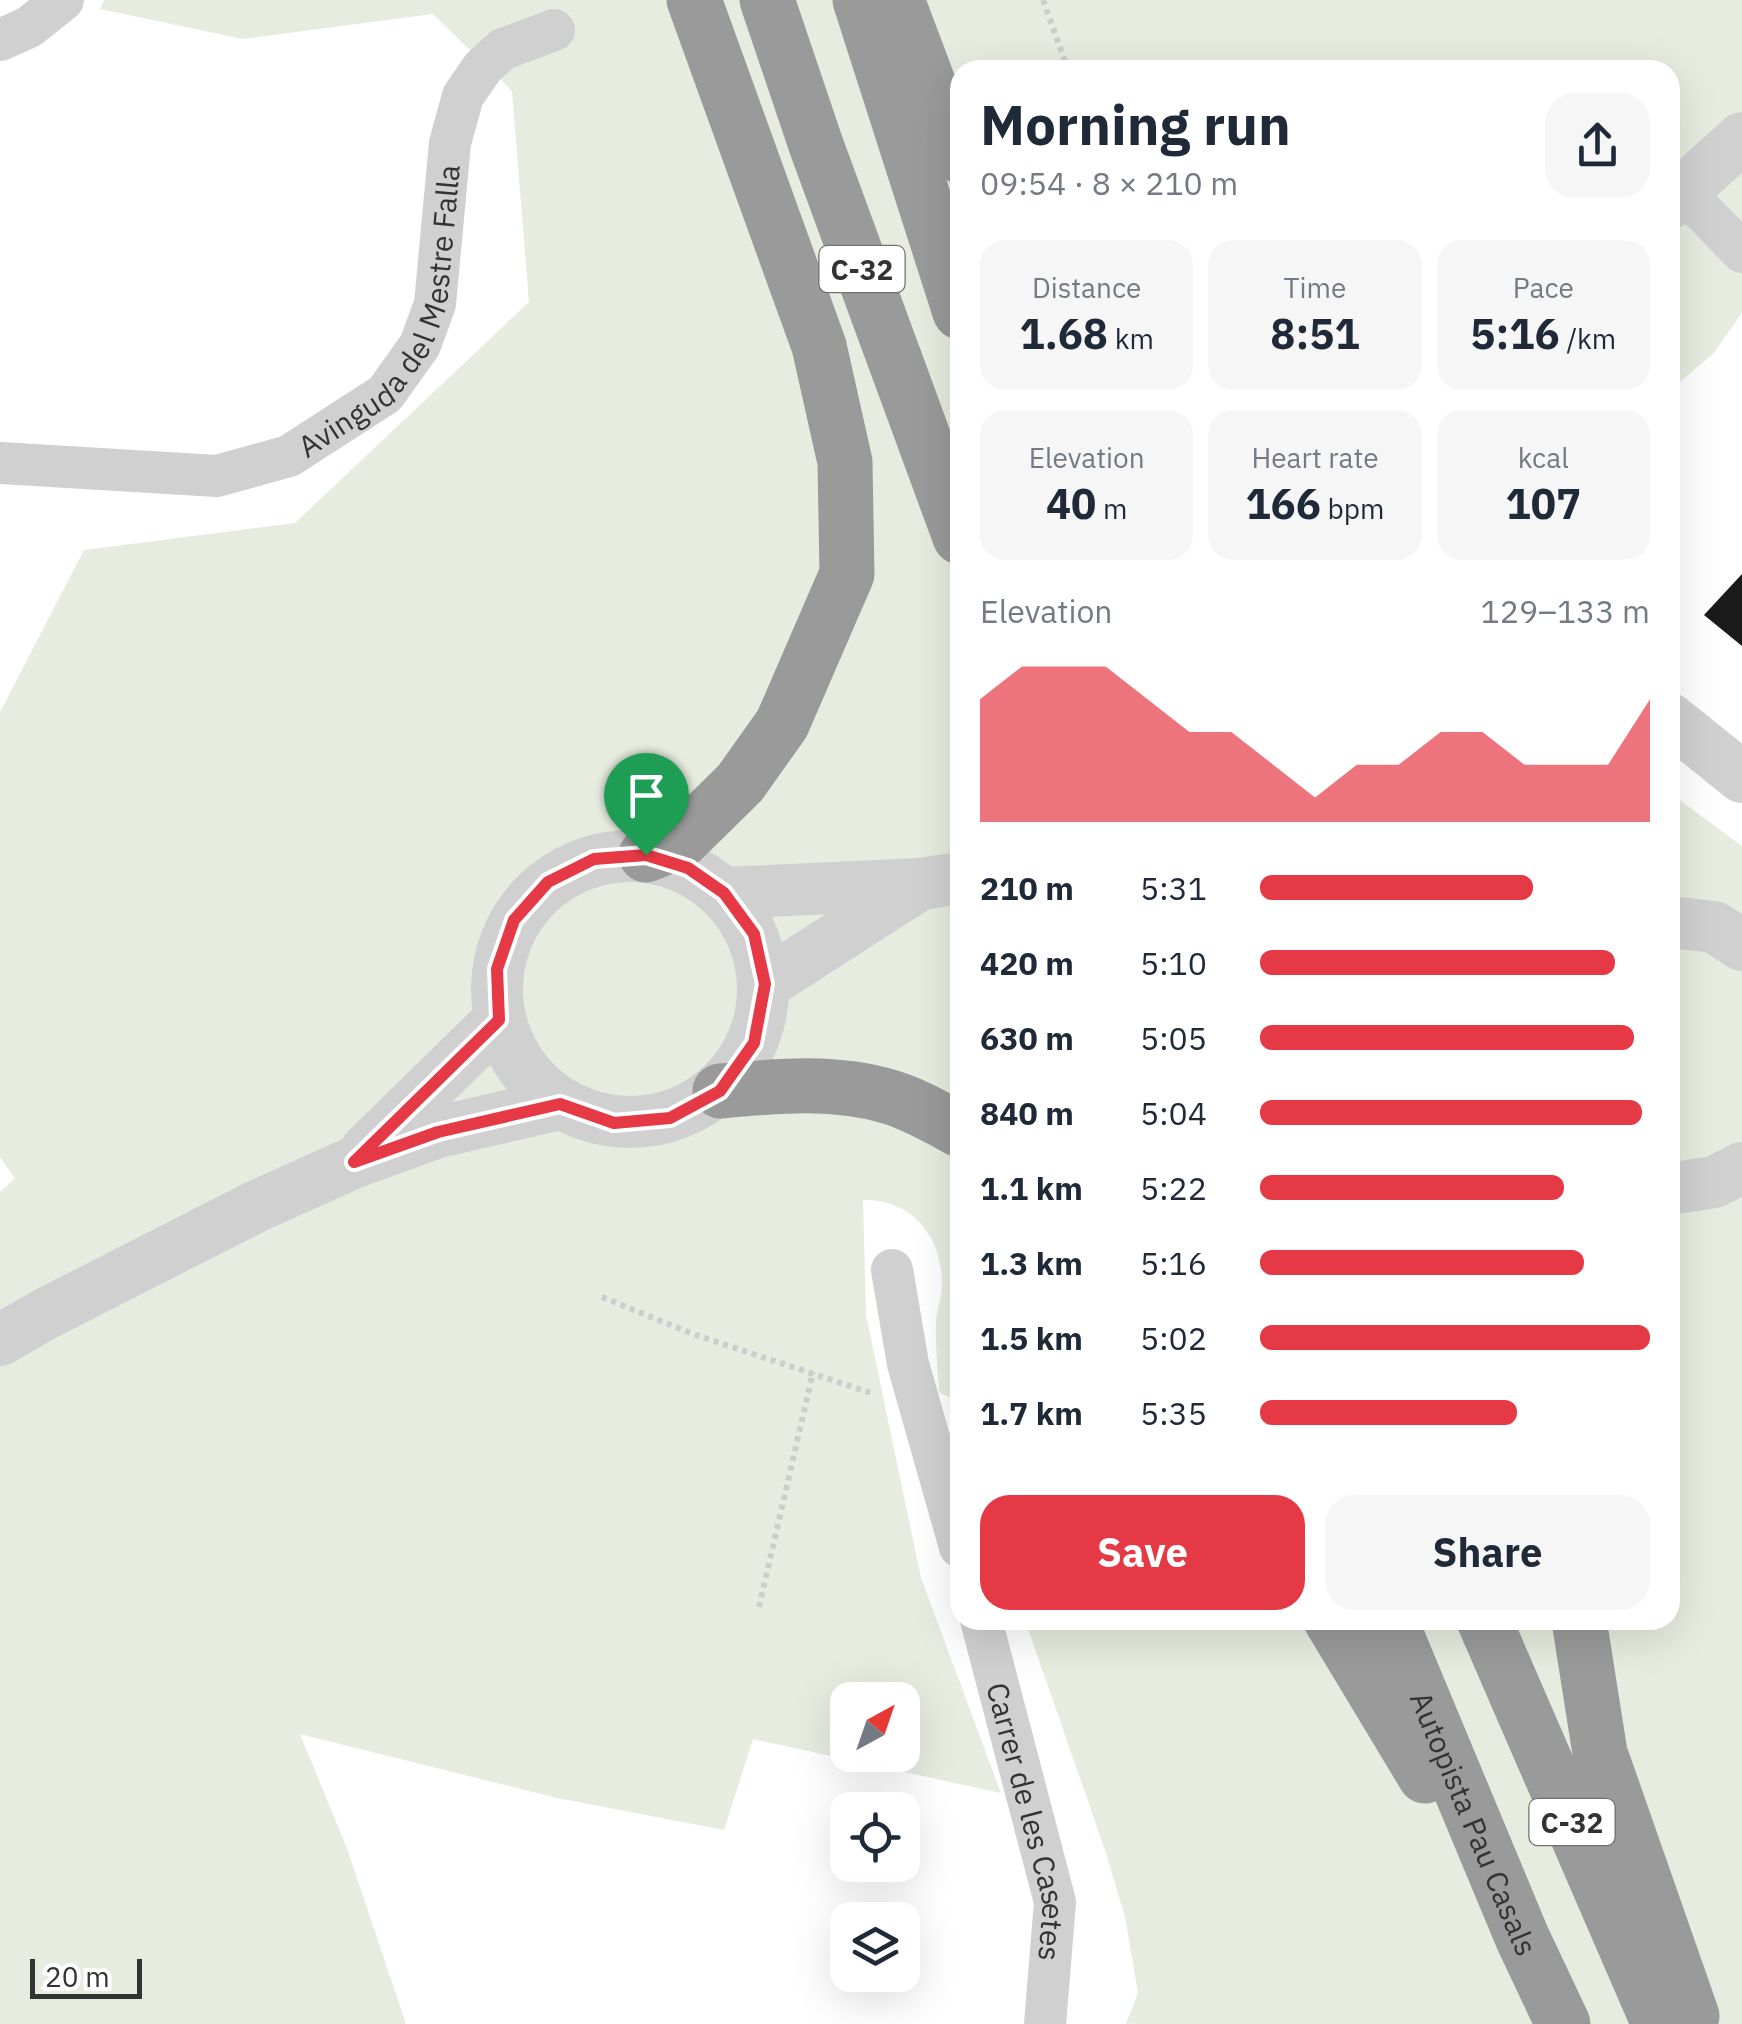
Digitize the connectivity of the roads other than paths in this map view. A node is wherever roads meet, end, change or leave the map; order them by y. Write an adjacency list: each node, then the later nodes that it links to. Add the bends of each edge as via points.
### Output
1 (63, 0): 7 (street)
2 (694, 0): 18 (highway, via 819,346 845,462 847,574 782,724 740,783 681,841)
3 (767, 0): 15 (highway, C-32)
4 (860, 0): 13 (highway, C-32)
5 (897, 0): 8 (highway)
6 (554, 30): 14 (street, Avinguda del Mestre Falla, via 503,49 463,96 450,143 435,304 420,345 385,394 289,456 217,476)
7 (0, 40)
8 (950, 138)
9 (1742, 138): 10 (street)
10 (1680, 194)
11 (1680, 200): 12 (street)
12 (1742, 252)
13 (950, 281)
14 (0, 464)
15 (950, 510)
16 (1680, 727): 17 (street)
17 (1742, 777)
18 (646, 855): 20 (street, via 688,868); 24 (street, via 594,859 548,882 514,920 497,969)
19 (940, 882): 20 (street); 23 (street)
20 (724, 893): 23 (street, via 754,934)
21 (1680, 923): 22 (street, via 1714,927)
22 (1742, 945)
23 (765, 984): 25 (street, via 754,1043)
24 (499, 1020): 26 (street, via 521,1068); 28 (street)
25 (720, 1091): 26 (street, via 670,1118 632,1122 614,1123); 27 (highway, via 849,1089 890,1096)
26 (560, 1104): 28 (street, via 438,1132)
27 (950, 1125)
28 (354, 1162): 32 (street)
29 (1741, 1169): 30 (street)
30 (1680, 1187)
31 (892, 1270): 33 (street, via 908,1364)
32 (0, 1340)
33 (950, 1512)
34 (984, 1630): 40 (street, Carrer de les Casetes, via 1056,1902)
35 (1337, 1630): 39 (highway)
36 (1394, 1630): 39 (highway, Autopista Pau Casals / C-32)
37 (1488, 1630): 42 (highway, C-32)
38 (1581, 1630): 43 (highway, via 1600,1753)
39 (1522, 1937): 41 (highway, Autopista Pau Casals / C-32)
40 (1045, 2024)
41 (1563, 2024)
42 (1660, 2024)
43 (1694, 2024)

